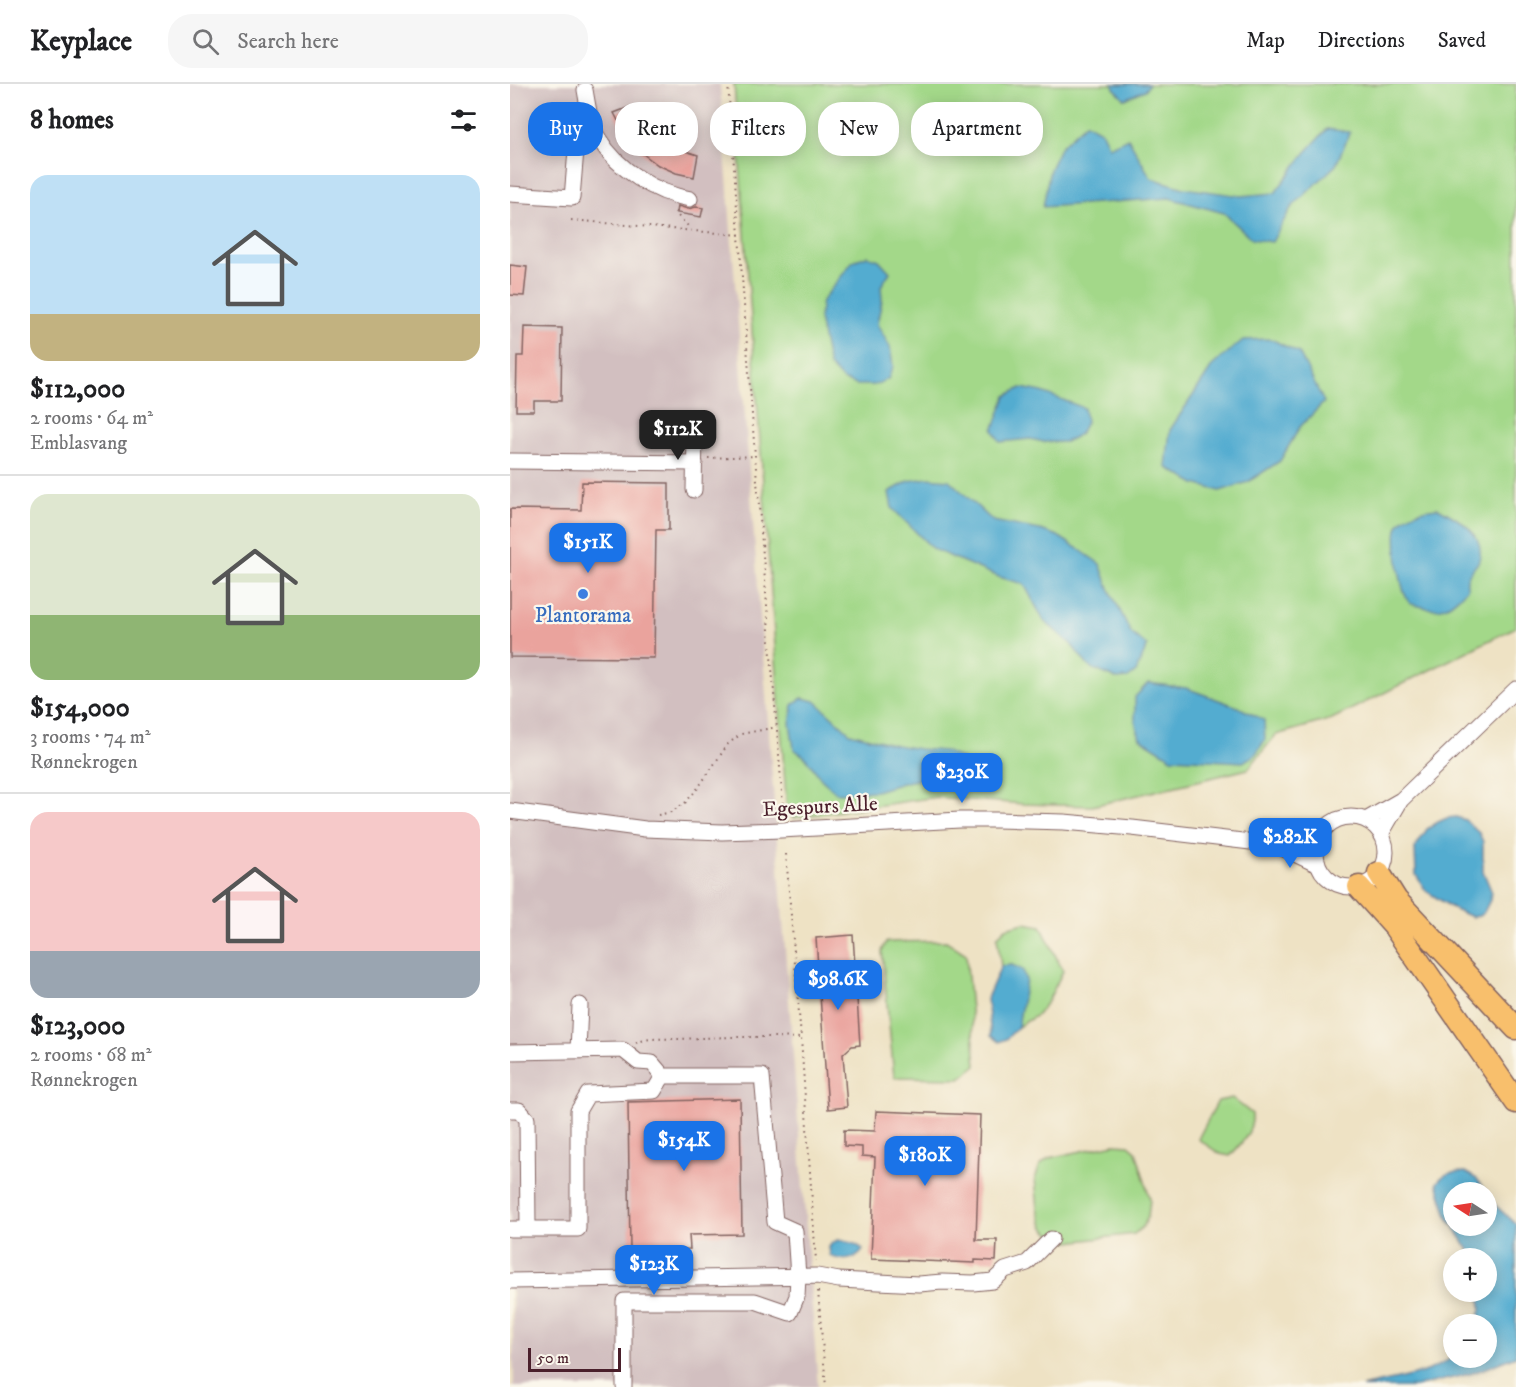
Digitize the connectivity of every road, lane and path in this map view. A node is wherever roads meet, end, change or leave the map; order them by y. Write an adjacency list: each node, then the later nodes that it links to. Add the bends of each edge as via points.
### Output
1 (728, 84): 10 (path)
2 (585, 90): 3 (street)
3 (587, 102)
4 (603, 144): 7 (street, via 631,173 654,188)
5 (576, 156): 6 (street, via 572,198)
6 (510, 194)
7 (684, 198): 9 (path, via 676,214)
8 (571, 220): 9 (path)
9 (688, 230): 10 (path)
10 (740, 235): 12 (path)
11 (695, 433): 14 (street)
12 (755, 456): 14 (path, via 701,458); 17 (path)
13 (510, 461): 14 (street)
14 (694, 463): 15 (street)
15 (694, 490)
16 (1516, 689): 18 (street)
17 (777, 727): 19 (path); 21 (path, via 741,734 728,744 684,803 671,812)
18 (1401, 800): 22 (street); 24 (street)
19 (783, 805)
20 (510, 811): 25 (street, Egespurs Alle, via 645,829 722,832 960,820 1045,821)
21 (654, 816)
22 (1366, 820): 23 (street, via 1341,818); 24 (street)
23 (1321, 833): 25 (street, Egespurs Alle); 27 (street, via 1316,843)
24 (1381, 834): 28 (street, via 1386,854)
25 (1276, 845): 27 (street, Egespurs Alle)
26 (786, 854): 32 (path)
27 (1318, 865): 29 (street, via 1334,884)
28 (1379, 873): 29 (street); 31 (highway, via 1396,900)
29 (1359, 887): 37 (highway, via 1394,926)
30 (580, 1005): 34 (street)
31 (1516, 1028)
32 (801, 1038): 33 (path, via 653,1040 640,1041); 42 (path)
33 (623, 1050): 34 (street); 36 (street, via 638,1062 652,1063)
34 (578, 1051): 35 (street)
35 (510, 1052)
36 (663, 1076): 40 (street, via 654,1091 588,1094 578,1111 578,1229); 43 (street, via 762,1076 775,1222 795,1231)
37 (1516, 1102)
38 (510, 1110): 40 (street, via 519,1110 527,1119)
39 (510, 1229): 40 (street)
40 (528, 1229)
41 (1051, 1239): 42 (street, via 1027,1263 1005,1270 993,1281 919,1284)
42 (817, 1276): 43 (street); 46 (path)
43 (798, 1277): 44 (street); 45 (street, via 797,1296 790,1313 755,1301 624,1301)
44 (510, 1281)
45 (624, 1387)
46 (826, 1387)

